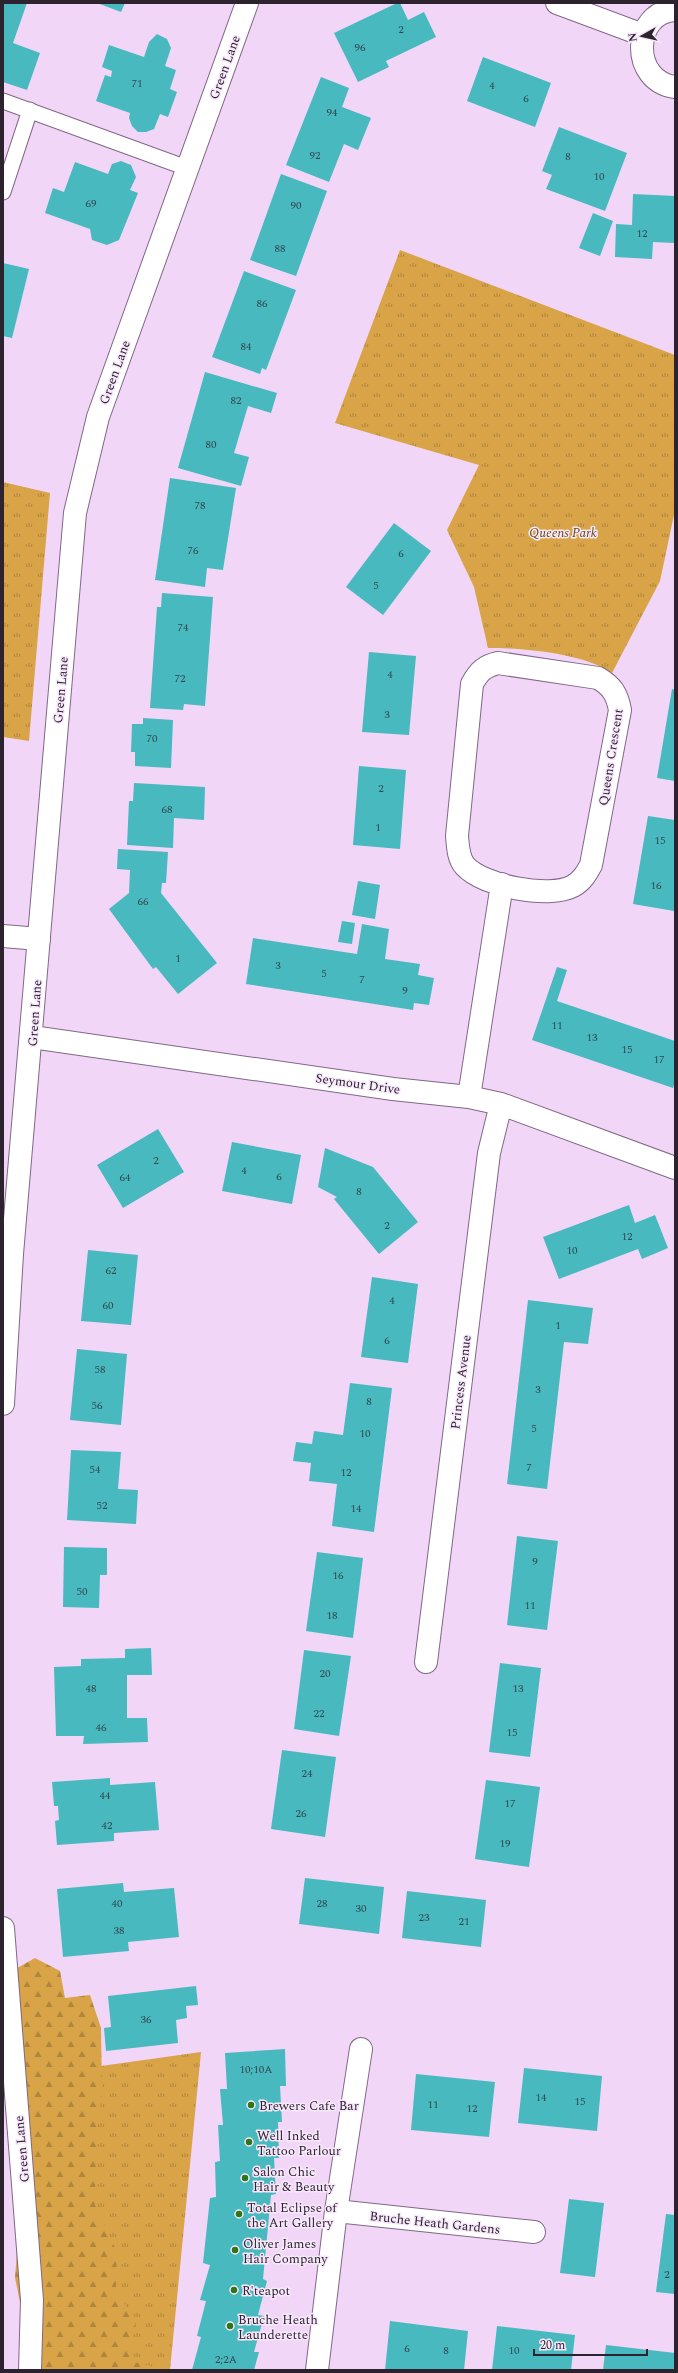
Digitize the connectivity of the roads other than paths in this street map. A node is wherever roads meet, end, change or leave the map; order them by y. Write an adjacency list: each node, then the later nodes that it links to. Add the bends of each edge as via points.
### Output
1 (247, 3): 8 (street, Green Lane)
2 (557, 3): 4 (street)
3 (675, 10): 4 (street, via 660,15 650,24)
4 (643, 36): 5 (street, via 642,54 648,72 657,81)
5 (675, 87)
6 (3, 101): 7 (lane)
7 (30, 110): 8 (lane); 9 (lane)
8 (187, 168): 12 (street, Green Lane, via 98,417 76,512)
9 (3, 192)
10 (502, 884): 10 (street, Queens Crescent, via 478,876 465,865 458,852 457,836 472,684 487,665 498,662 598,678 610,685 618,696 620,710 591,865 584,877 572,886 558,890 532,891); 14 (street)
11 (3, 936): 12 (street)
12 (39, 939): 13 (street, Green Lane)
13 (32, 1036): 14 (street, Seymour Drive, via 393,1089); 17 (street, Green Lane, via 12,1254)
14 (469, 1097): 15 (street, Seymour Drive)
15 (501, 1104): 16 (street, Seymour Drive); 18 (street, Princess Avenue, via 489,1152)
16 (675, 1168)
17 (3, 1404)
18 (426, 1662)
19 (3, 1928): 23 (street, Green Lane, via 32,2300)
20 (361, 2049): 21 (street)
21 (336, 2211): 22 (street, Bruche Heath Gardens); 24 (street)
22 (534, 2232)
23 (30, 2370)
24 (317, 2370)

